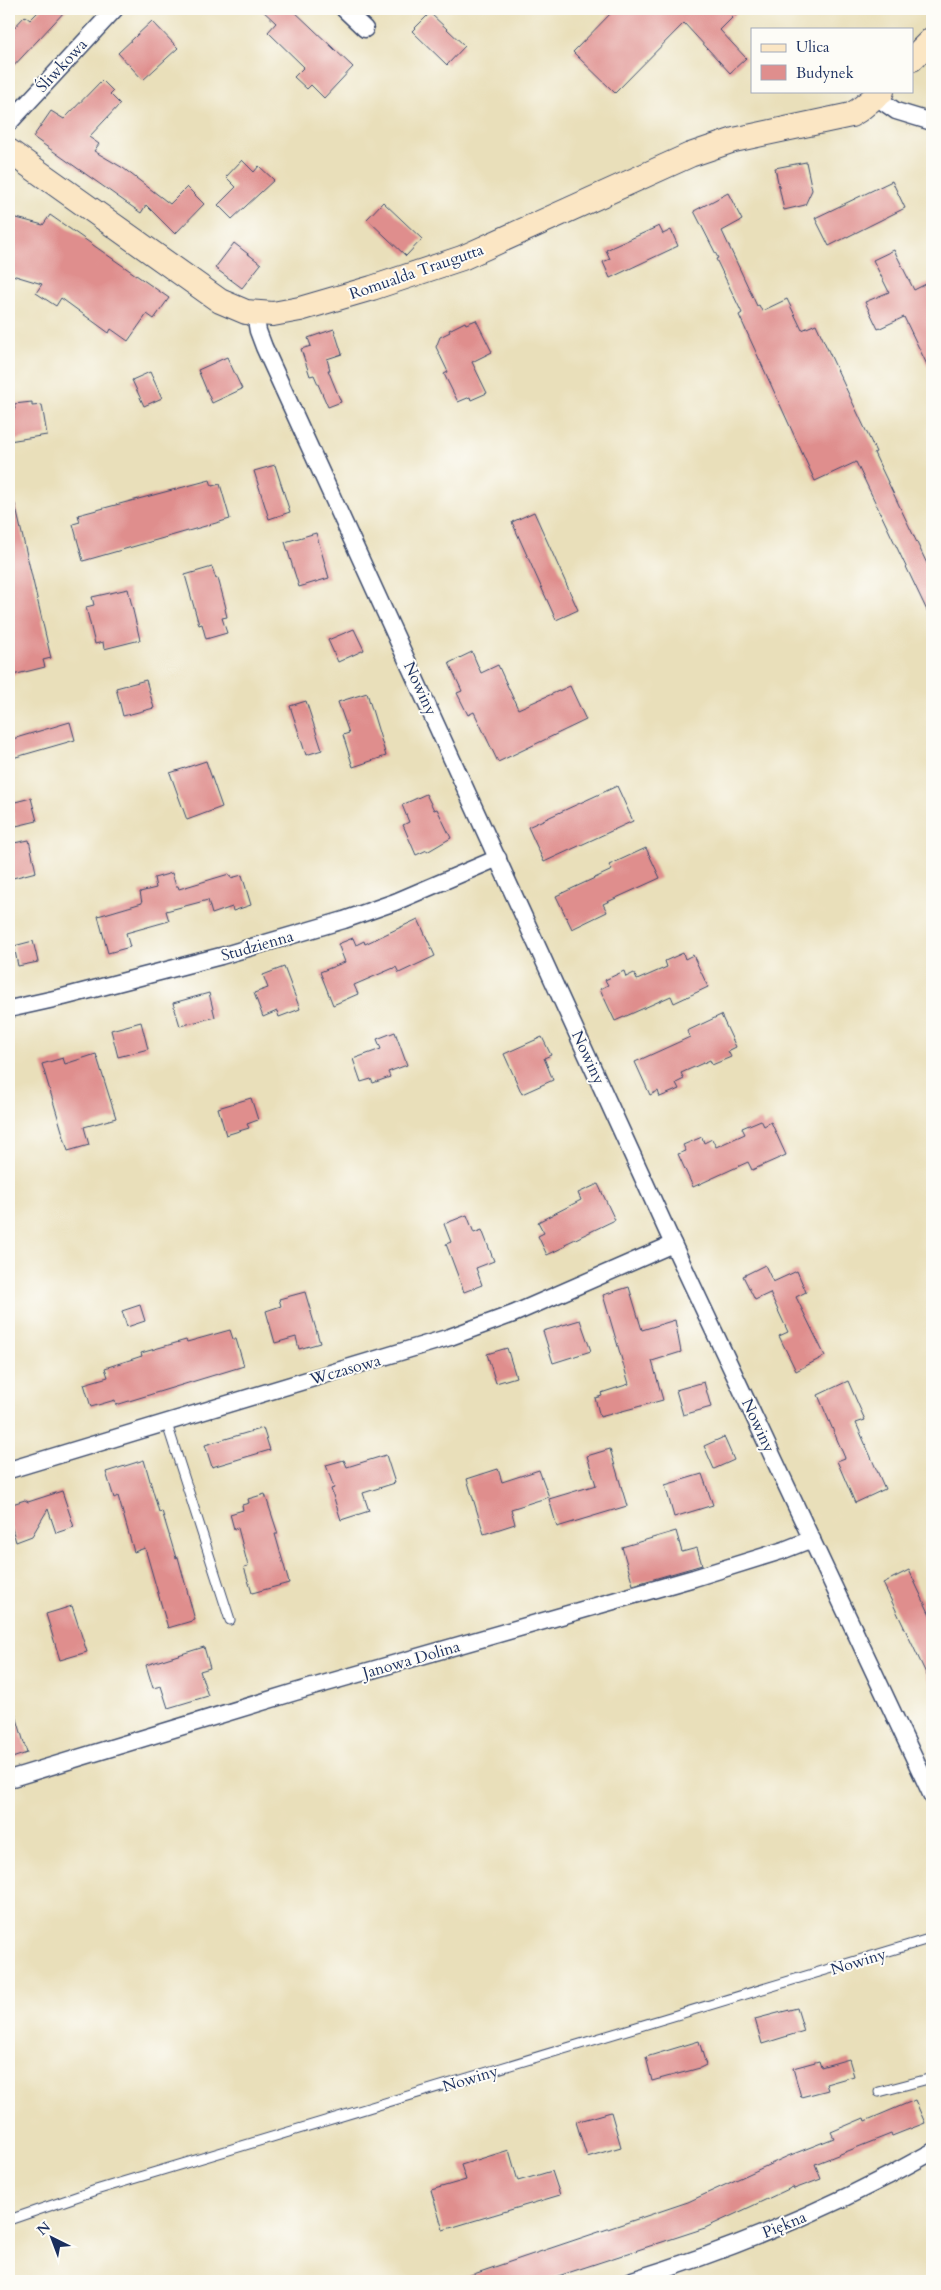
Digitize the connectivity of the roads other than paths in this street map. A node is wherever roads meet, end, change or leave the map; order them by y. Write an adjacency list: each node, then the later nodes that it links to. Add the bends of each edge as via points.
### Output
1 (114, 9): 7 (street, Śliwkowa)
2 (344, 9): 3 (street)
3 (365, 29)
4 (932, 38): 5 (street)
5 (914, 57)
6 (879, 94): 8 (street, via 896,111); 10 (street, Romualda Traugutta, via 859,110 842,118 734,140 690,155 438,267 300,309)
7 (9, 122)
8 (932, 122)
9 (9, 151): 10 (street, Romualda Traugutta, via 209,294 239,310)
10 (255, 314): 11 (street, Nowiny, via 264,347)
11 (498, 858): 12 (street, Studzienna, via 395,902 326,925 112,985); 13 (street, Nowiny)
12 (9, 1009)
13 (673, 1244): 14 (street, Wczasowa, via 450,1338); 16 (street, Nowiny)
14 (166, 1424): 15 (street, Wczasowa); 17 (lane)
15 (9, 1470)
16 (812, 1539): 18 (street, Janowa Dolina, via 694,1578 303,1690); 19 (street, Nowiny)
17 (230, 1620)
18 (9, 1779)
19 (932, 1796)
20 (932, 1938): 24 (lane, Nowiny, via 96,2190)
21 (932, 2078): 22 (lane)
22 (879, 2092)
23 (932, 2152): 25 (street, Piękna, via 822,2209 680,2266)
24 (9, 2220)
25 (630, 2281)

